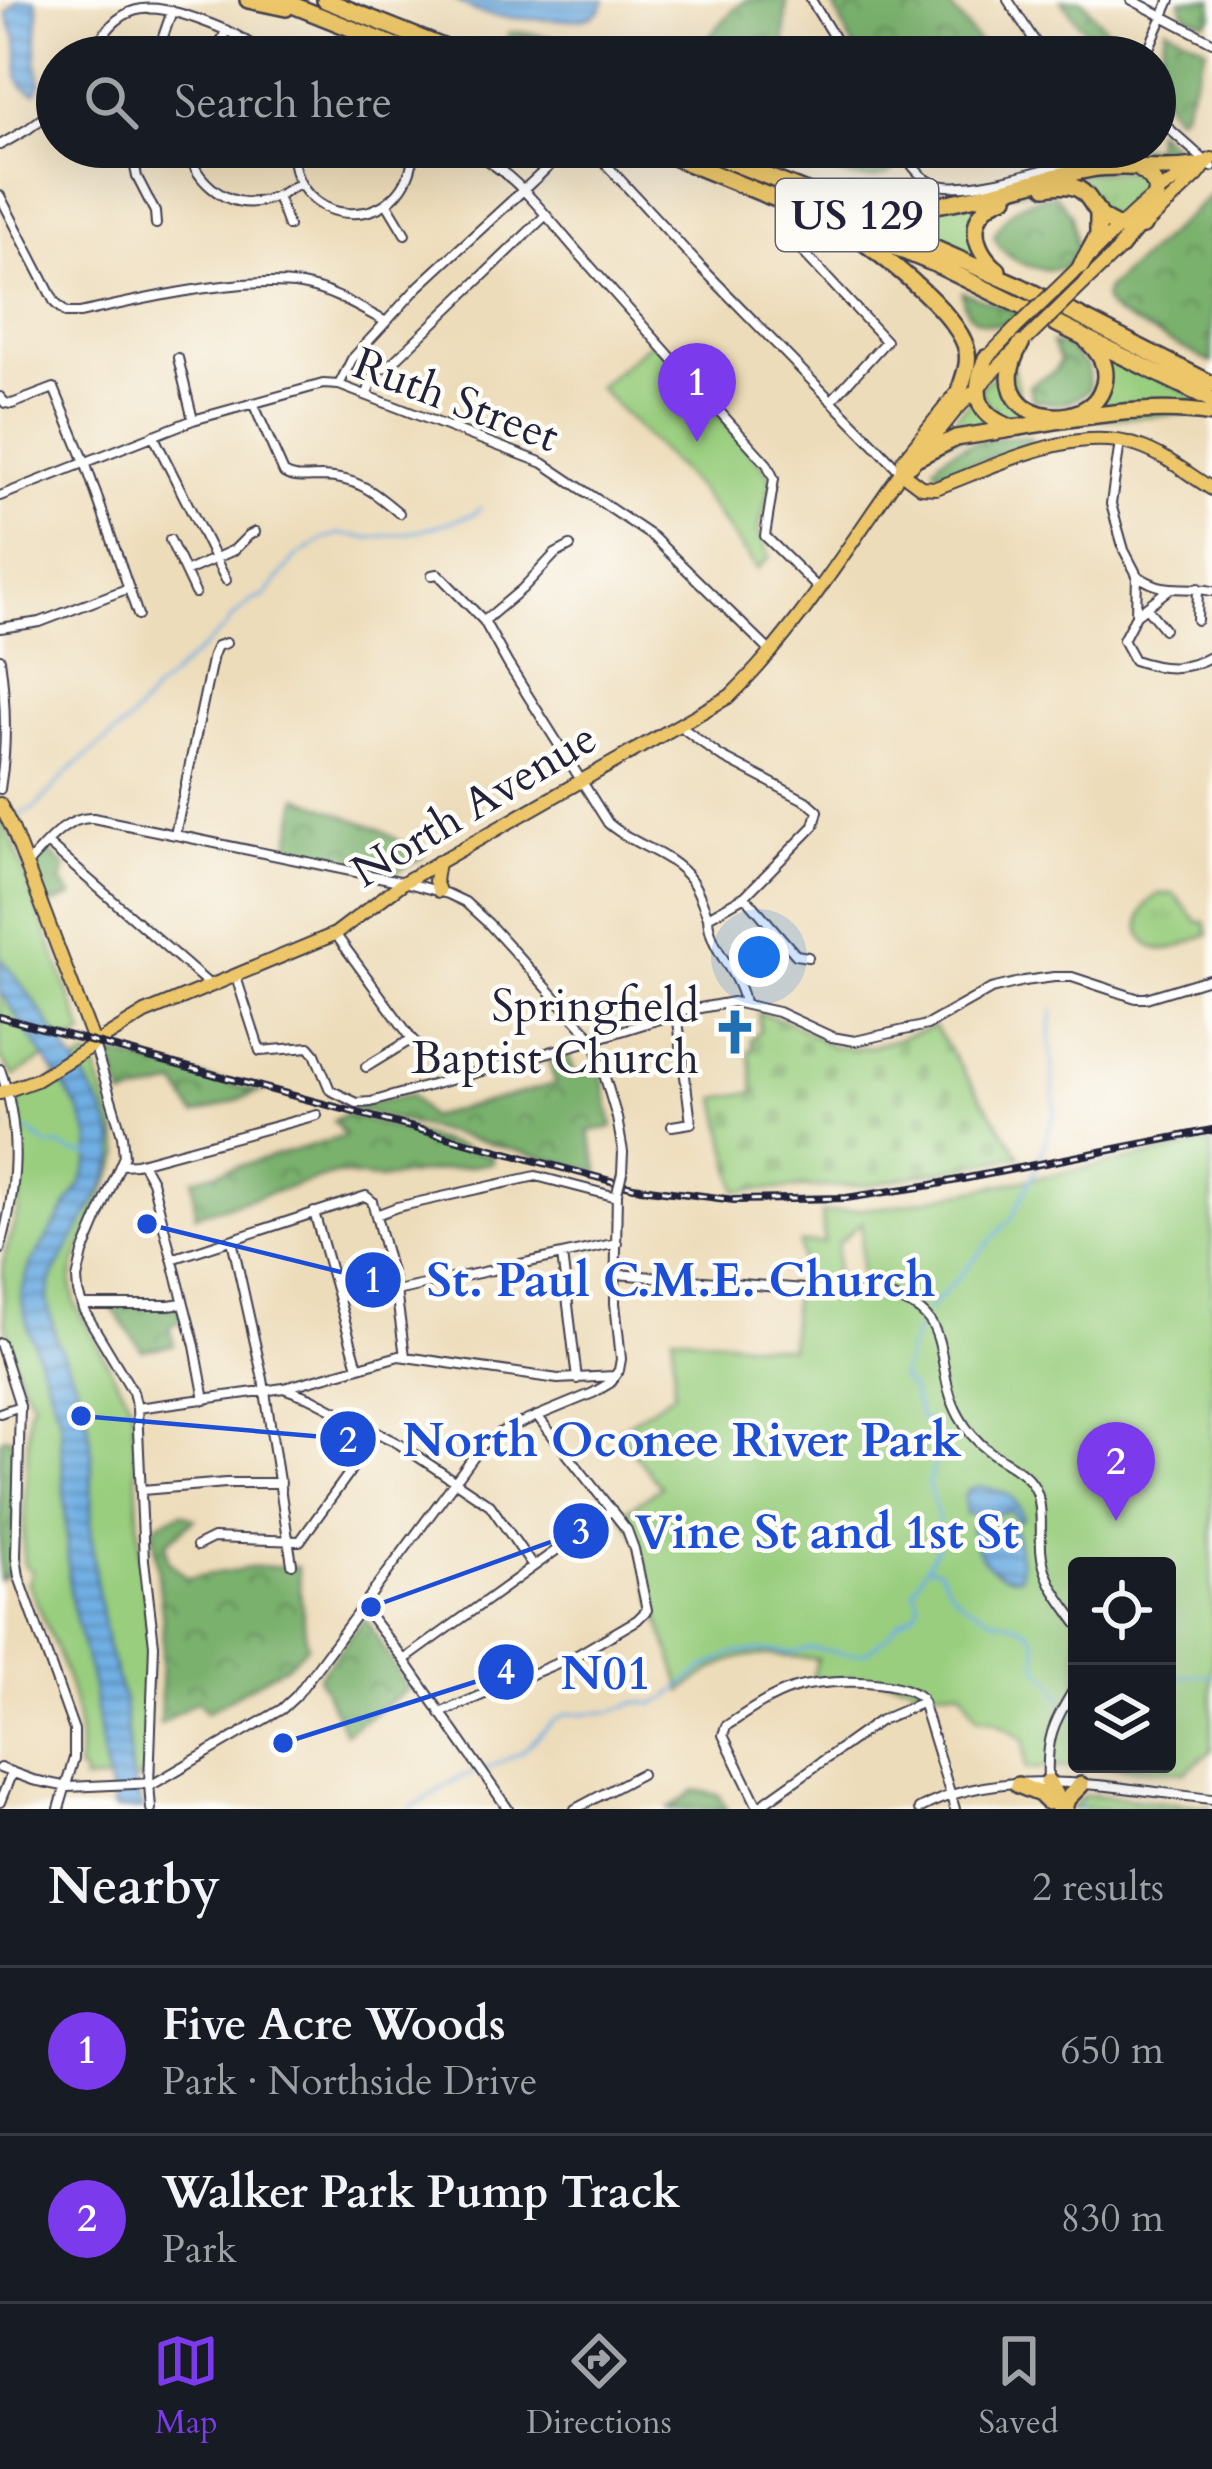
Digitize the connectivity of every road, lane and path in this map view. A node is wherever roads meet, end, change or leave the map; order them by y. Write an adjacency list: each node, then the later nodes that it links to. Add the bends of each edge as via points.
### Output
1 (248, 0): 10 (highway)
2 (280, 0): 10 (highway)
3 (812, 0): 18 (street)
4 (1008, 0): 19 (street)
5 (1132, 0): 9 (street)
6 (1170, 0): 9 (street)
7 (327, 1): 17 (highway)
8 (172, 11): 11 (street); 12 (street, via 129,11); 13 (street)
9 (1162, 16): 20 (street); 21 (street)
10 (337, 23): 16 (highway)
11 (226, 30): 14 (street); 15 (street)
12 (103, 36)
13 (163, 36)
14 (224, 36)
15 (239, 36)
16 (370, 36)
17 (415, 36)
18 (833, 36)
19 (1031, 36)
20 (1154, 36)
21 (1212, 42)
22 (36, 123): 24 (street)
23 (1176, 135): 25 (street)
24 (0, 145)
25 (1207, 163): 39 (highway); 43 (main road); 52 (main road)
26 (135, 168): 50 (street)
27 (196, 168): 45 (street, via 235,200)
28 (295, 168): 40 (street)
29 (412, 168): 46 (street)
30 (496, 168): 42 (street)
31 (548, 168): 42 (street)
32 (610, 168): 70 (street)
33 (701, 168): 48 (highway, US 129)
34 (746, 168): 41 (highway, US 129)
35 (914, 168): 36 (street, via 958,188)
36 (1029, 168)
37 (1098, 168): 41 (highway, via 931,206 872,208)
38 (1134, 168): 43 (highway, via 1149,176)
39 (1153, 168)
40 (300, 183): 45 (street); 46 (street, via 339,213)
41 (804, 191): 57 (highway, US 129)
42 (522, 192): 49 (street); 60 (street)
43 (1156, 193): 52 (highway, via 1152,211)
44 (0, 196): 60 (street, via 62,311 266,283 304,285)
45 (277, 196): 51 (street)
46 (387, 204): 53 (street)
47 (1097, 208): 52 (highway, via 1104,219); 56 (highway, via 1098,235); 57 (highway, via 1061,185 990,204 977,224 979,249)
48 (802, 209): 59 (highway, US 129); 66 (highway, via 889,260 951,321 967,352)
49 (545, 217): 67 (street, via 376,370); 92 (street, via 766,464 774,479 765,536)
50 (156, 224)
51 (287, 226)
52 (1134, 226): 55 (highway); 56 (main road)
53 (405, 234)
54 (787, 235): 70 (street, via 886,341)
55 (1121, 247): 58 (main road)
56 (1081, 266): 58 (main road)
57 (1020, 286): 64 (highway, US 129)
58 (1068, 288): 59 (main road, North Avenue, bridge); 61 (main road, North Avenue, bridge, via 1040,304)
59 (1058, 320): 61 (main road, North Avenue, bridge); 61 (highway, via 1104,365 1102,390 1084,410 1048,416 1022,406 1010,372); 69 (highway, US 129)
60 (386, 322): 65 (street)
61 (1021, 337): 63 (main road, North Avenue); 66 (main road, North Avenue)
62 (178, 358): 73 (street)
63 (986, 358): 66 (highway)
64 (1212, 384)
65 (339, 385): 67 (street, Ruth Street); 71 (street, Ruth Street)
66 (968, 389): 74 (highway, via 988,416); 77 (main road, North Avenue); 79 (main road, North Avenue)
67 (366, 394): 105 (street, Ruth Street, via 543,463 653,537)
68 (0, 398): 78 (street, via 12,404 54,388)
69 (1212, 400)
70 (832, 401): 79 (street)
71 (253, 403): 73 (street, Ruth Street); 82 (street, via 284,473 356,483)
72 (1212, 414): 74 (highway, via 1144,411)
73 (193, 420): 75 (street, Ruth Street)
74 (1013, 428): 77 (highway, via 956,438)
75 (153, 435): 78 (street, Ruth Street); 86 (street)
76 (1120, 441): 79 (main road, via 1064,442 936,488); 80 (main road, via 1160,455); 89 (street, via 1111,503)
77 (918, 457): 79 (main road, North Avenue)
78 (85, 462): 81 (street, Ruth Street); 91 (street)
79 (901, 472): 92 (main road, North Avenue)
80 (1212, 489)
81 (0, 496)
82 (399, 513)
83 (255, 532): 86 (street)
84 (170, 540): 87 (street)
85 (570, 546): 101 (street)
86 (215, 559): 87 (street); 90 (street)
87 (185, 572): 96 (street)
88 (433, 575): 101 (street)
89 (1137, 575): 94 (street); 99 (street)
90 (226, 580)
91 (129, 588): 98 (street); 102 (street, via 40,622)
92 (818, 588): 105 (main road, North Avenue)
93 (1198, 588): 94 (street); 95 (street); 100 (street)
94 (1169, 590): 97 (street)
95 (1212, 591)
96 (195, 593)
97 (1146, 607): 99 (street); 103 (street)
98 (138, 615)
99 (1136, 615): 106 (street, via 1124,640 1134,660 1186,668)
100 (1197, 620)
101 (484, 621): 109 (street)
102 (0, 628)
103 (1164, 629)
104 (226, 643): 112 (street, via 213,655)
105 (770, 651): 108 (main road, North Avenue, via 730,696)
106 (1212, 656)
107 (0, 659): 110 (street)
108 (679, 725): 109 (main road, North Avenue); 118 (street, via 818,811 814,826)
109 (580, 780): 114 (main road, North Avenue); 119 (street, via 612,827 689,877)
110 (0, 789)
111 (0, 804): 115 (main road)
112 (175, 835): 113 (street, via 80,817); 116 (street)
113 (47, 843): 115 (street); 124 (street)
114 (437, 862): 116 (main road, North Avenue); 117 (main road)
115 (26, 865): 129 (main road)
116 (404, 882): 117 (street); 120 (main road, North Avenue)
117 (439, 891): 128 (street, via 479,914)
118 (745, 896): 119 (street); 121 (street, via 796,956)
119 (708, 917): 125 (street)
120 (335, 934): 122 (main road, North Avenue); 127 (street)
121 (808, 957)
122 (236, 976): 124 (main road, North Avenue); 132 (street, via 260,1051 309,1047 329,1090 346,1100)
123 (1212, 978): 125 (street, via 1146,998 1072,977 1024,981 991,989 926,1025 855,1041)
124 (211, 986): 129 (main road, North Avenue)
125 (743, 1004): 126 (street)
126 (676, 1013): 128 (street); 135 (street, via 691,1123)
127 (412, 1039): 130 (street); 132 (street)
128 (594, 1040): 132 (street); 138 (street, bridge, via 623,1152)
129 (88, 1047): 133 (main road, North Avenue); 137 (street, via 122,1135)
130 (366, 1066)
131 (0, 1069): 133 (street)
132 (455, 1079)
133 (4, 1092): 143 (street, via 14,1121 15,1177)
134 (317, 1115): 136 (street)
135 (672, 1126)
136 (142, 1163): 137 (street); 145 (street)
137 (122, 1165): 149 (street, via 83,1252)
138 (617, 1195): 140 (street, via 536,1176); 142 (street)
139 (314, 1212): 140 (street, via 366,1196); 141 (street); 152 (street)
140 (376, 1215): 147 (street)
141 (232, 1240): 145 (street); 156 (street)
142 (616, 1243): 144 (street); 146 (street)
143 (0, 1250)
144 (562, 1255): 147 (street); 154 (street)
145 (172, 1259): 148 (street)
146 (616, 1274): 153 (street); 172 (street, via 879,1295 914,1307 936,1332 963,1423 1035,1488 1047,1578)
147 (395, 1291): 151 (street)
148 (182, 1303): 149 (street); 157 (street)
149 (82, 1305): 159 (street)
150 (0, 1343): 158 (street)
151 (405, 1356): 152 (street); 154 (street)
152 (358, 1367): 155 (street)
153 (616, 1376): 154 (street); 161 (street)
154 (577, 1378)
155 (284, 1388): 156 (street); 162 (street)
156 (264, 1390): 157 (street); 164 (street)
157 (205, 1400): 159 (street)
158 (20, 1406): 160 (street); 184 (street, via 16,1557 71,1720)
159 (137, 1408): 165 (street)
160 (0, 1414)
161 (538, 1417): 163 (street, via 492,1437); 166 (street)
162 (375, 1432): 163 (street); 167 (street, via 302,1538)
163 (455, 1480): 170 (street, via 490,1505); 171 (street)
164 (281, 1484): 165 (street); 167 (street)
165 (142, 1490): 181 (street, via 154,1646)
166 (612, 1510): 170 (street); 176 (street, via 634,1549 648,1604 642,1617 579,1654)
167 (290, 1541): 168 (street, via 213,1538); 169 (street)
168 (197, 1546)
169 (292, 1564)
170 (533, 1567): 173 (street)
171 (362, 1606): 173 (street); 181 (street, via 291,1702)
172 (1068, 1610)
173 (404, 1660): 176 (street)
174 (1068, 1700): 180 (street, via 1046,1748)
175 (924, 1702): 185 (street); 189 (street, via 880,1721); 189 (street, via 895,1686 809,1685 723,1730)
176 (440, 1713): 192 (street)
177 (0, 1768): 178 (street)
178 (12, 1772): 184 (street); 187 (street)
179 (641, 1774): 193 (street)
180 (1048, 1782): 182 (street); 183 (street); 188 (highway)
181 (144, 1785): 184 (street); 191 (street)
182 (1018, 1785): 185 (street); 188 (highway)
183 (1082, 1786): 186 (street); 188 (highway)
184 (68, 1787): 190 (street)
185 (950, 1795): 194 (street); 195 (street)
186 (1212, 1799)
187 (0, 1802)
188 (1055, 1807)
189 (759, 1808)
190 (59, 1809)
191 (152, 1809)
192 (508, 1809)
193 (575, 1809)
194 (919, 1809)
195 (955, 1809)

